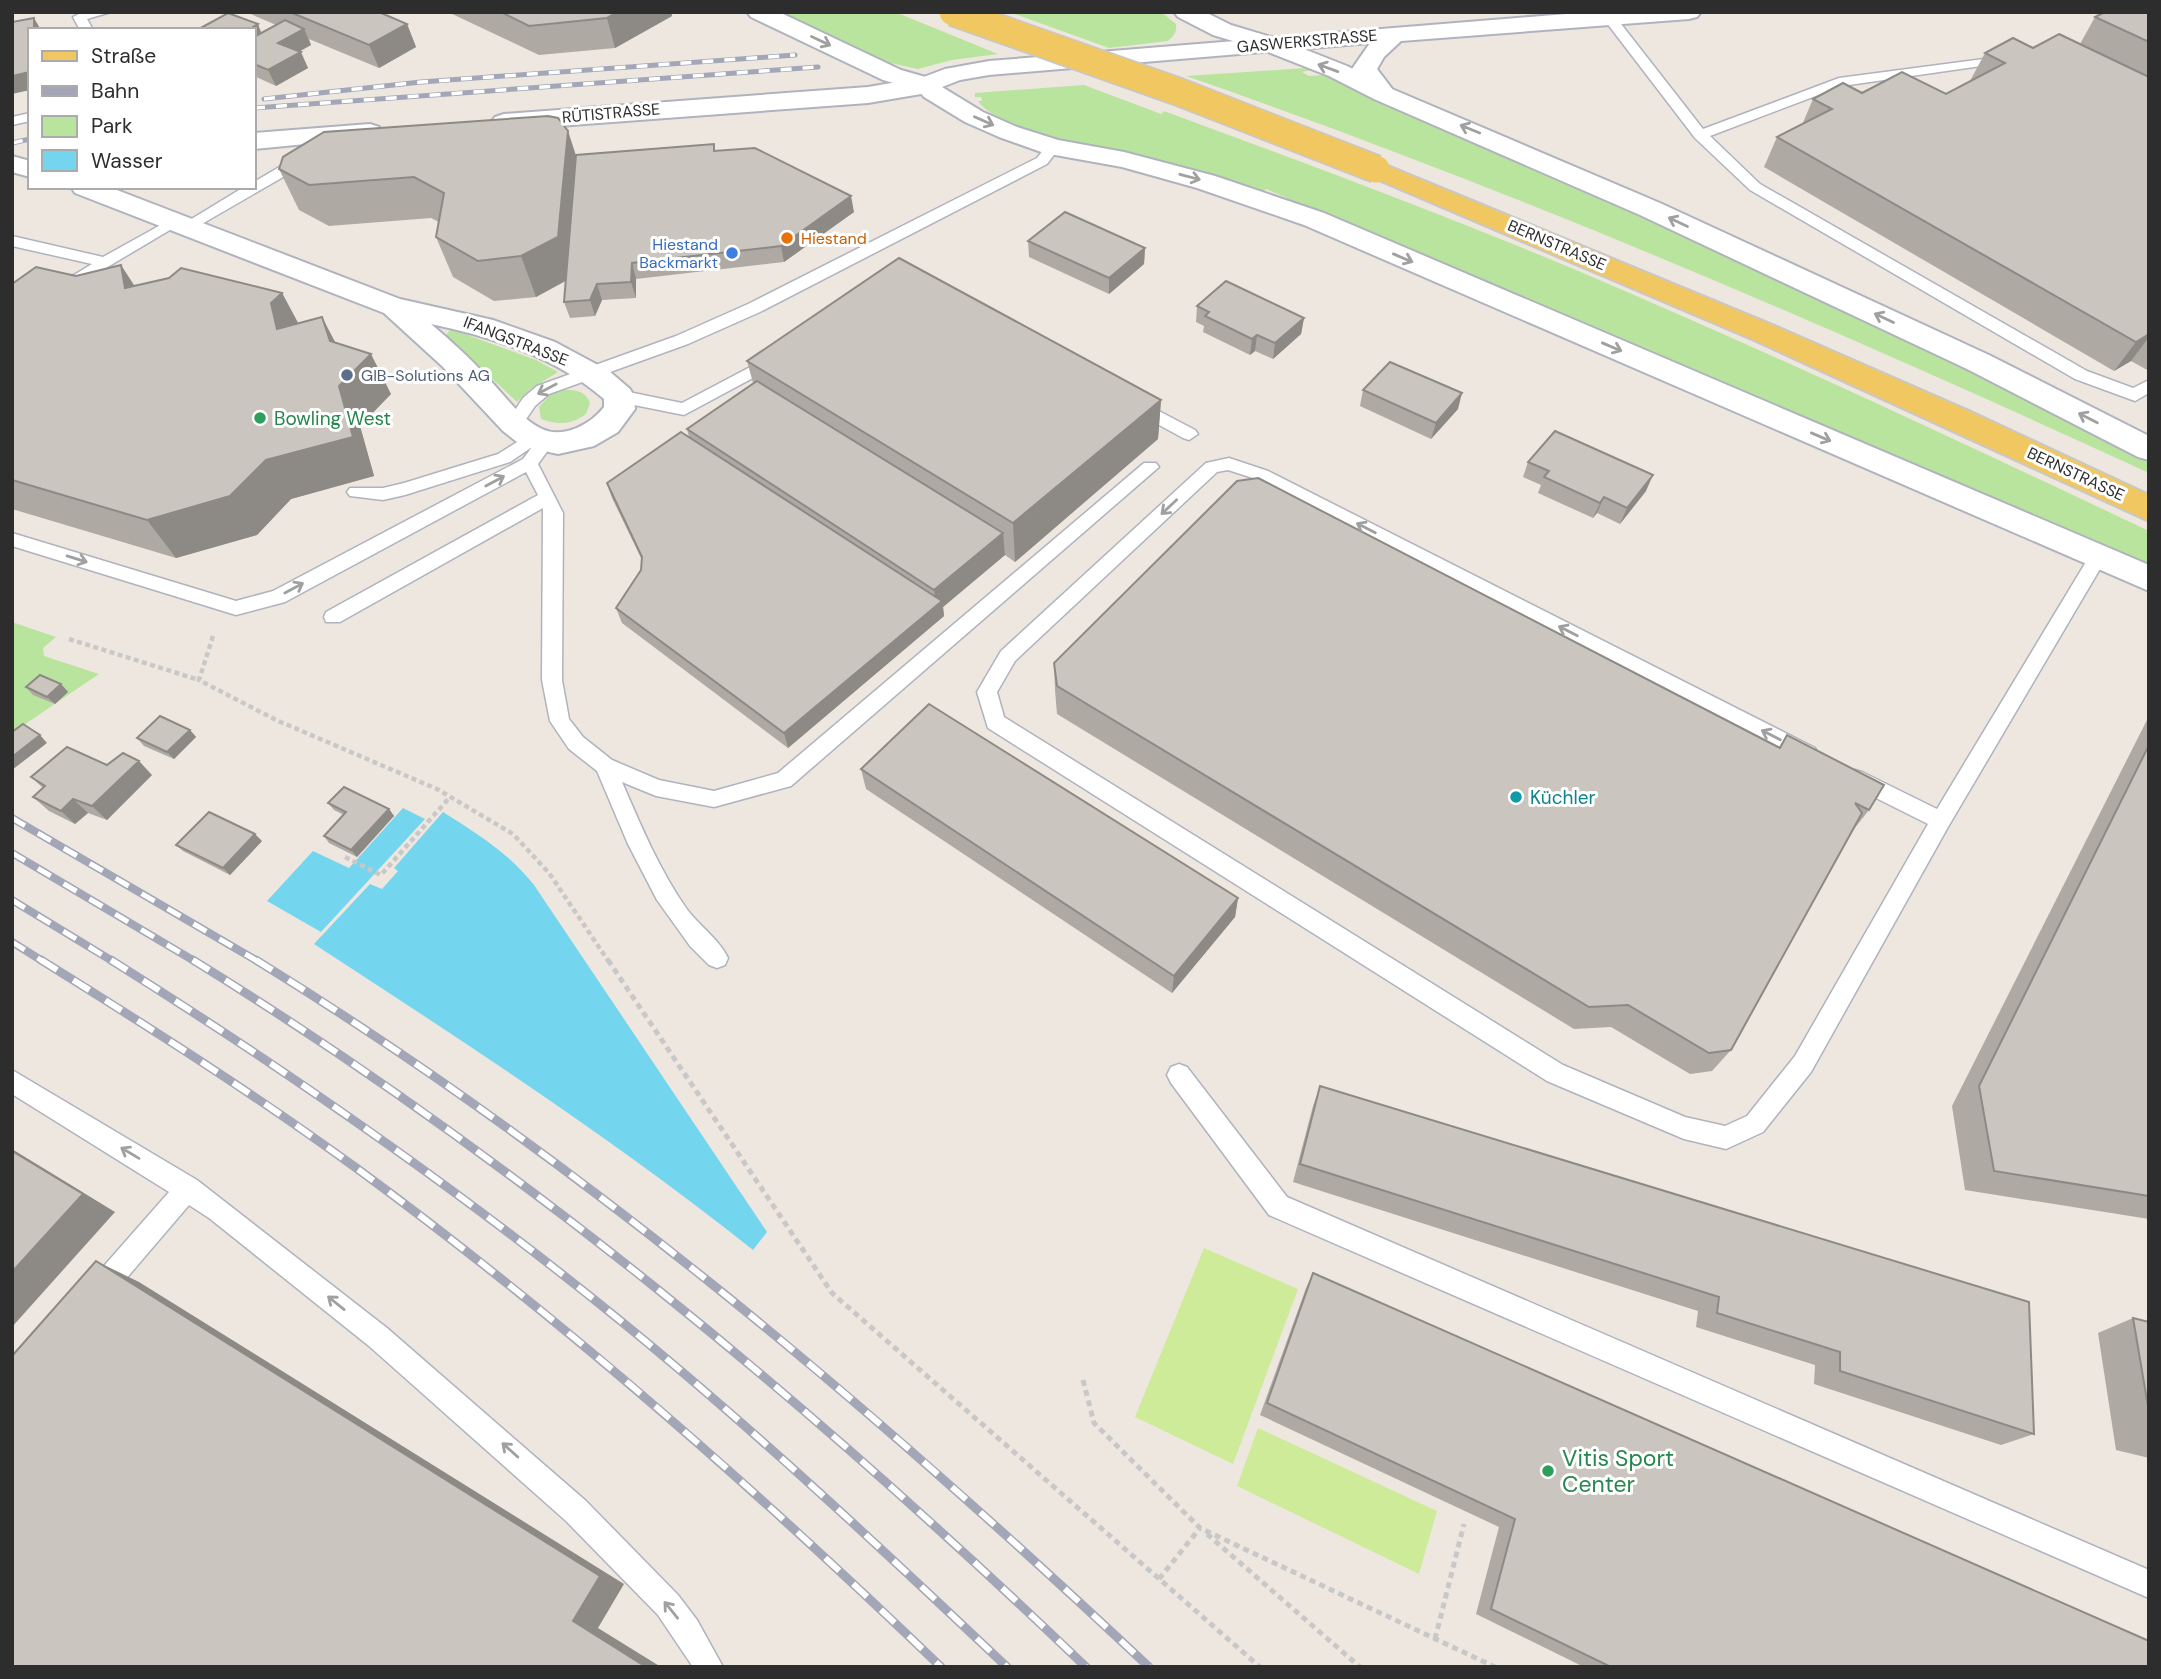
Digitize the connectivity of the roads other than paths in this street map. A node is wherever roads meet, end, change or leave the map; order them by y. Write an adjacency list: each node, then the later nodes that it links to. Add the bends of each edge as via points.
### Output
1 (105, 12): 7 (lane, via 79,17)
2 (759, 12): 11 (street, one-way to 11, via 892,75)
3 (953, 12): 38 (main road, BERNSTRASSE, bridge, via 1179,92 1376,169 1703,306)
4 (1186, 12): 9 (street, via 1222,30)
5 (1689, 12): 6 (street, GASWERKSTRASSE)
6 (1609, 18): 8 (street, GASWERKSTRASSE); 15 (lane)
7 (86, 28)
8 (1394, 34): 9 (street, GASWERKSTRASSE); 12 (street, via 1364,69)
9 (1272, 45): 11 (street, GASWERKSTRASSE, via 989,68); 12 (street, one-way to 9)
10 (2030, 55): 15 (lane, via 1839,82)
11 (927, 85): 13 (street, RÜTISTRASSE, via 868,95); 17 (street, one-way to 17, via 974,117)
12 (1383, 94): 34 (street, one-way to 12, via 1978,362 1663,215)
13 (486, 123)
14 (391, 131): 16 (street)
15 (1700, 135): 29 (lane, via 1755,187 2081,374 2135,395)
16 (256, 141)
17 (1053, 147): 28 (lane, via 1042,161 891,245 682,341); 40 (street, one-way to 40, via 1206,181 1314,219)
18 (328, 165): 19 (lane, via 286,169)
19 (256, 185)
20 (89, 189): 22 (street)
21 (248, 189): 22 (lane)
22 (181, 224): 24 (lane); 26 (street, IFANGSTRASSE)
23 (12, 241): 24 (lane)
24 (105, 262): 25 (lane, via 79,278)
25 (12, 297)
26 (394, 307): 28 (street, IFANGSTRASSE, via 463,320); 33 (street, IFANGSTRASSE, via 453,359)
27 (788, 352): 31 (lane, via 684,409)
28 (592, 373): 31 (street, IFANGSTRASSE); 33 (lane, one-way to 33, via 538,393)
29 (2149, 384)
30 (1116, 394): 32 (lane)
31 (619, 396): 33 (street, via 620,410 597,432 569,442)
32 (1189, 434)
33 (530, 442): 36 (lane, via 504,458 418,485 383,494); 37 (lane); 39 (lane, one-way to 33, via 236,608 278,597)
34 (2149, 449)
35 (1150, 467): 43 (lane, via 784,780 714,799 656,788)
36 (356, 492)
37 (548, 497): 42 (lane); 43 (lane, via 554,513 552,680 560,721 576,743)
38 (2149, 509)
39 (12, 539)
40 (2098, 556): 41 (street); 44 (lane)
41 (2149, 579)
42 (333, 617)
43 (606, 766): 45 (lane, via 657,880 699,943)
44 (1941, 821): 44 (lane, one-way to 44, via 1262,475 1228,464 1212,467 1008,656 987,692 995,722 1555,1073 1684,1128 1726,1138 1755,1124 1803,1064)
45 (718, 958)
46 (1180, 1075): 50 (lane, via 1278,1206)
47 (12, 1081): 48 (lane, one-way to 47)
48 (188, 1188): 49 (lane); 51 (lane, one-way to 48, via 668,1605 576,1511 378,1338)
49 (82, 1310)
50 (2149, 1584)
51 (709, 1667)

